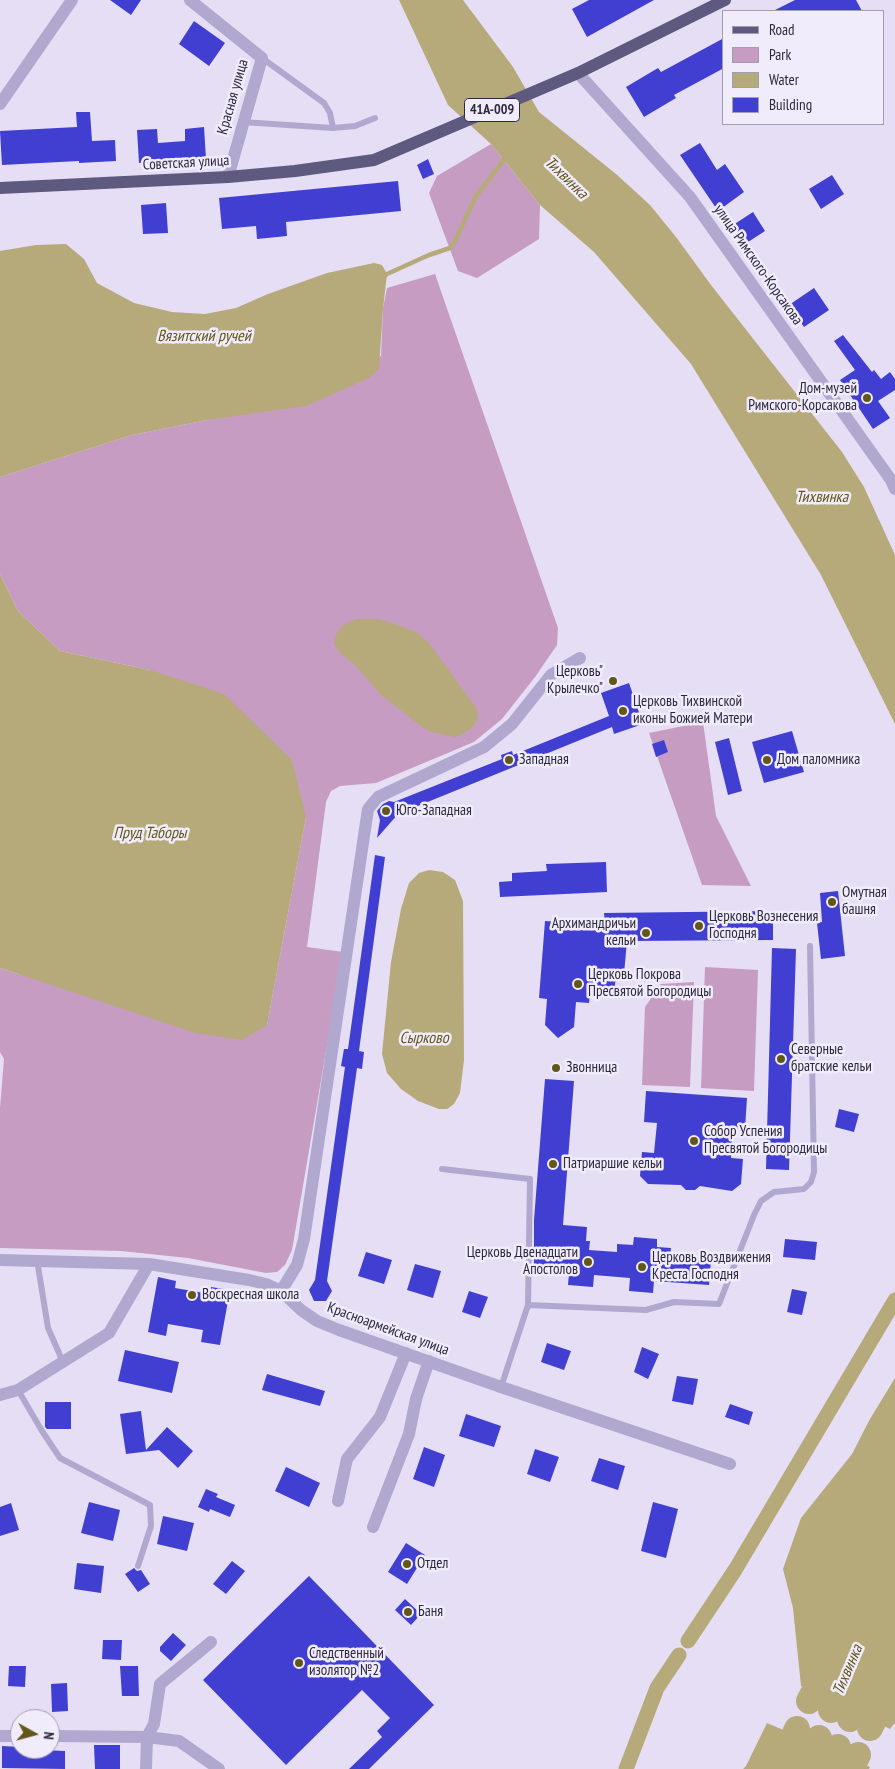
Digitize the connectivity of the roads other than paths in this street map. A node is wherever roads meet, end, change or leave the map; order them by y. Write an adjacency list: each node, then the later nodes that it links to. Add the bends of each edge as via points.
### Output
1 (72, 0): 6 (street)
2 (190, 0): 4 (street, Красная улица)
3 (725, 0): 5 (main road, 41А-009)
4 (262, 58): 8 (street, Красная улица); 9 (lane, via 324,103)
5 (578, 73): 10 (main road, Советская улица / 41А-009, via 374,160); 12 (street, улица Римского-Корсакова, via 690,197)
6 (0, 104)
7 (375, 118): 9 (lane, via 355,126)
8 (242, 122): 9 (lane); 10 (street, Красная улица)
9 (333, 128)
10 (228, 177): 11 (main road, Советская улица)
11 (0, 188)
12 (894, 483)
13 (580, 658): 19 (street, via 551,675 512,724 484,747 378,797 368,809 304,1239 297,1265)
14 (810, 946): 20 (lane, via 812,1182 804,1189 774,1192 761,1201 718,1304 674,1302 646,1310)
15 (442, 1169): 20 (lane, via 530,1179)
16 (0, 1260): 17 (street, Красноармейская улица)
17 (37, 1260): 18 (street, Красноармейская улица); 23 (lane, via 48,1328)
18 (149, 1264): 19 (street, Красноармейская улица, via 249,1280); 23 (street, via 109,1333)
19 (281, 1291): 21 (street, Красноармейская улица, via 317,1321)
20 (528, 1305): 24 (lane)
21 (406, 1353): 22 (street, Красноармейская улица); 28 (street, via 380,1417 347,1459)
22 (429, 1361): 24 (street, Красноармейская улица); 29 (street, via 409,1434)
23 (63, 1362): 25 (street)
24 (501, 1387): 27 (street, Красноармейская улица)
25 (18, 1390): 26 (street); 30 (lane, via 60,1458 150,1505 151,1526)
26 (0, 1395)
27 (730, 1464)
28 (338, 1501)
29 (373, 1527)
30 (138, 1566)
31 (211, 1642): 33 (street, via 160,1684 154,1724)
32 (60, 1736): 33 (street)
33 (147, 1738): 34 (street); 35 (street, via 179,1741)
34 (146, 1769)
35 (219, 1769)

